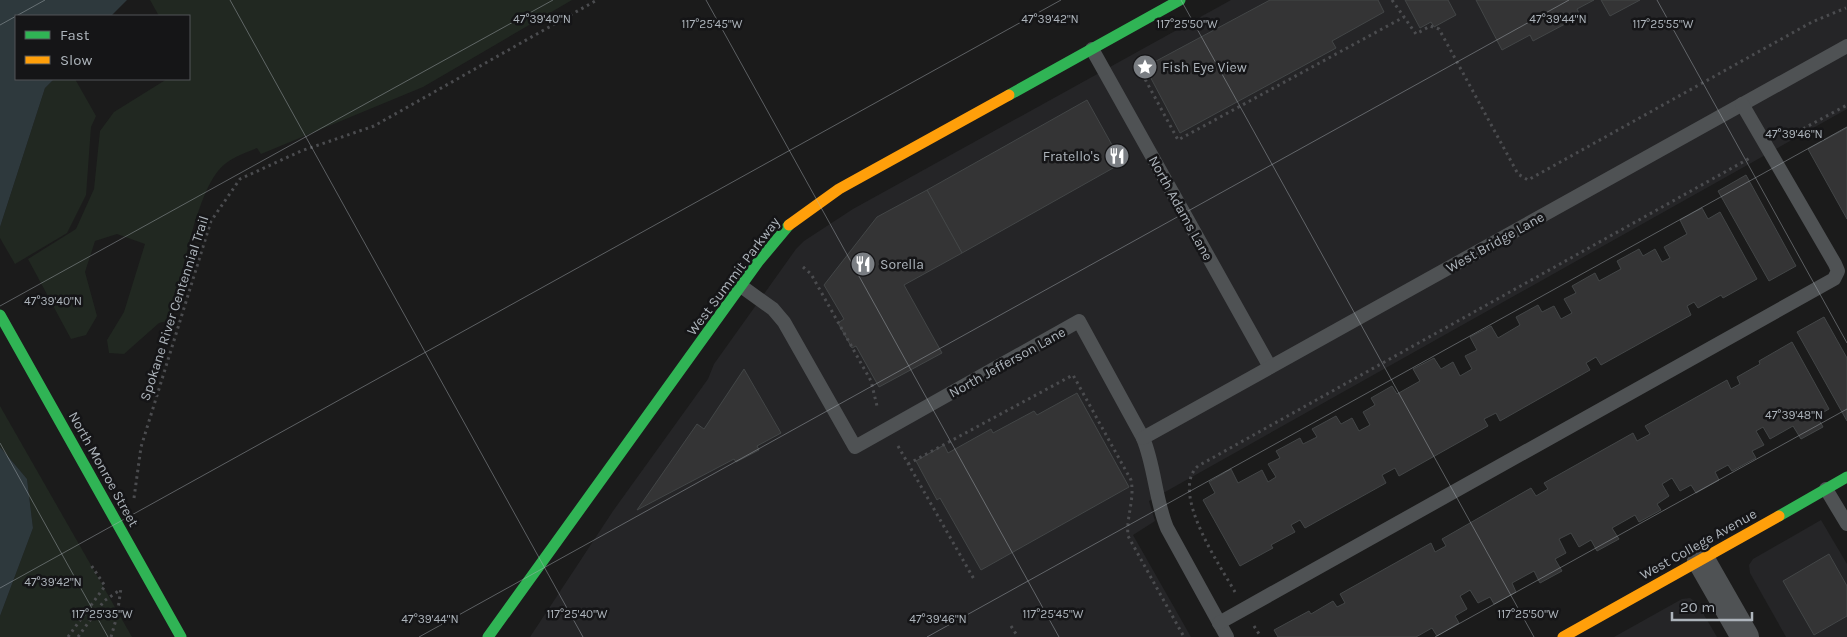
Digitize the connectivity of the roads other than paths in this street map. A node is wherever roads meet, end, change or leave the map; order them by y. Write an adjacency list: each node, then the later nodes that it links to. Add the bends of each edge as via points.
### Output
1 (1180, 0): 3 (street, West Summit Parkway)
2 (1847, 46): 4 (lane, West Bridge Lane)
3 (1092, 48): 5 (street, West Summit Parkway, via 822,199 782,233); 7 (lane, North Adams Lane)
4 (1742, 104): 7 (lane, West Bridge Lane); 13 (lane, via 1835,264 1838,271 1834,279)
5 (741, 286): 8 (lane, North Jefferson Lane, via 784,322 855,447 1079,321); 16 (street, West Summit Parkway)
6 (0, 315): 15 (street, North Monroe Street, bridge)
7 (1270, 367): 8 (lane, West Bridge Lane)
8 (1142, 438): 13 (lane, North Jefferson Lane, via 1152,466 1164,522)
9 (1847, 477): 10 (street, West College Avenue)
10 (1826, 489): 11 (lane); 12 (street, West College Avenue)
11 (1847, 524)
12 (1701, 560): 14 (street); 18 (street, West College Avenue)
13 (1219, 623): 17 (lane, North Jefferson Lane)
14 (1738, 635)
15 (181, 637)
16 (488, 637)
17 (1227, 637)
18 (1563, 637)

